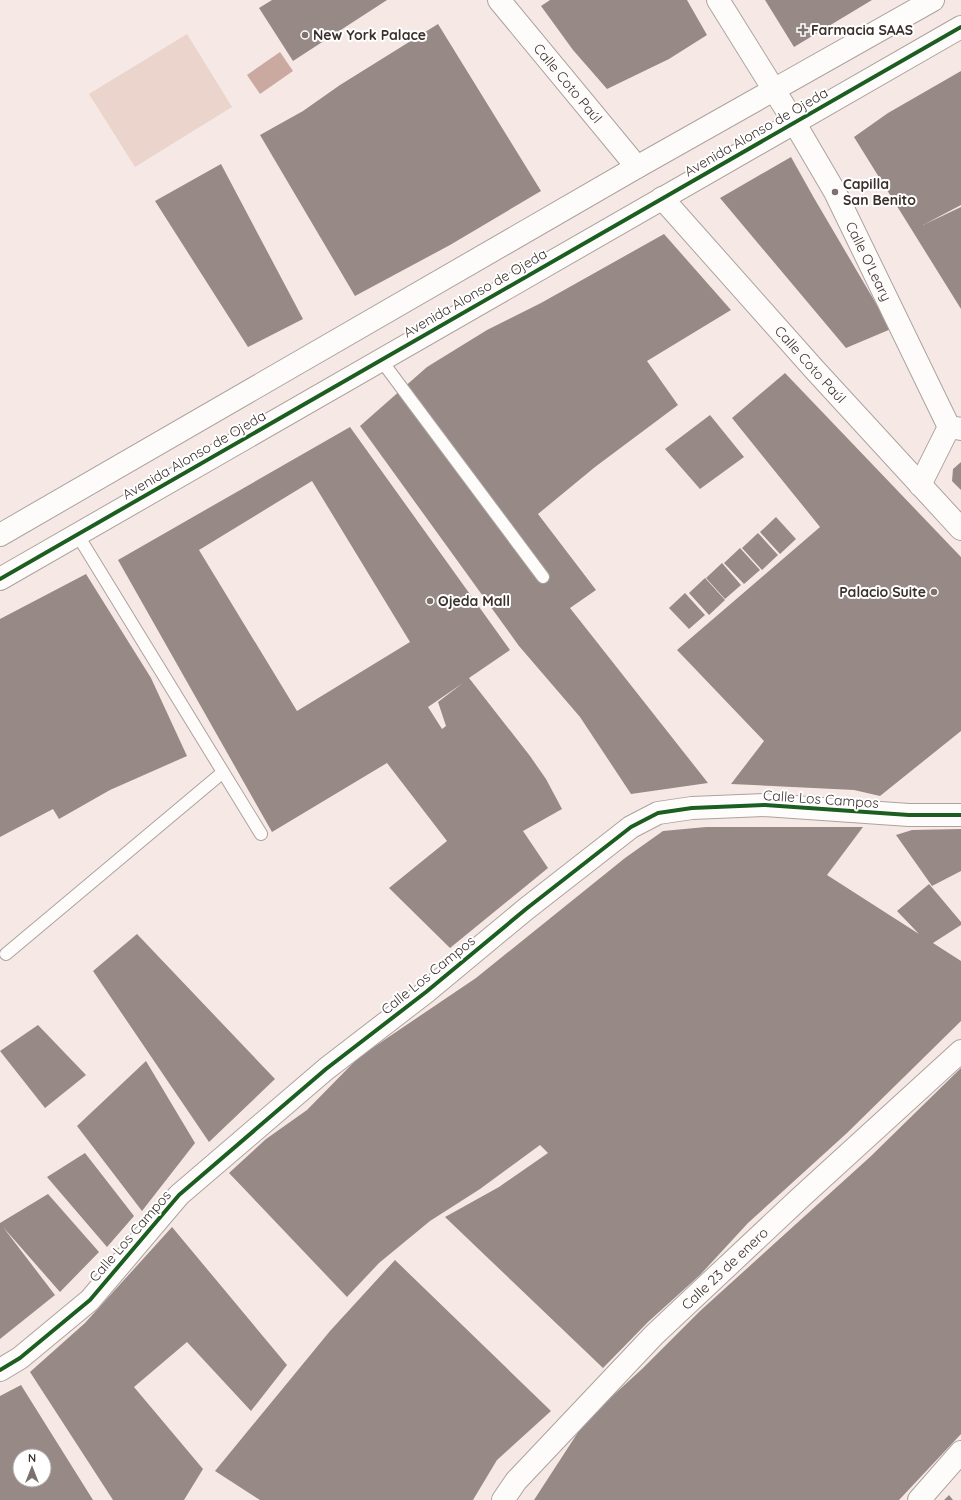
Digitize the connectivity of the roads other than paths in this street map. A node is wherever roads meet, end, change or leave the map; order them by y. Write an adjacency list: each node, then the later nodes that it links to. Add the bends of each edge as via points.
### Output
1 (499, 0): 7 (street, Calle Coto Paúl)
2 (718, 0): 5 (street, Calle O'Leary)
3 (933, 0): 5 (street, Avenida Alonso de Ojeda)
4 (961, 27): 6 (street, Avenida Alonso de Ojeda)
5 (773, 90): 6 (street, Calle O'Leary); 7 (street, Avenida Alonso de Ojeda)
6 (794, 122): 8 (street, Avenida Alonso de Ojeda); 10 (street, Calle O'Leary, via 835,192)
7 (637, 167): 14 (street, Avenida Alonso de Ojeda)
8 (662, 198): 9 (street, Avenida Alonso de Ojeda); 11 (street, Calle Coto Paúl)
9 (381, 360): 13 (street, Avenida Alonso de Ojeda); 15 (lane)
10 (955, 428): 11 (street)
11 (920, 485): 12 (street, Calle Coto Paúl)
12 (961, 530)
13 (77, 534): 16 (street, Avenida Alonso de Ojeda); 17 (lane)
14 (0, 535)
15 (543, 577)
16 (0, 579)
17 (222, 773): 19 (lane); 20 (lane)
18 (961, 815): 22 (street, Calle Los Campos, via 909,815 765,805 658,813 631,827 326,1069 179,1195 90,1300 20,1358)
19 (261, 834)
20 (6, 954)
21 (961, 1051): 24 (street, Calle 23 de enero, via 654,1335 516,1481)
22 (0, 1370)
23 (961, 1452): 25 (street)
24 (503, 1500)
25 (919, 1500)

